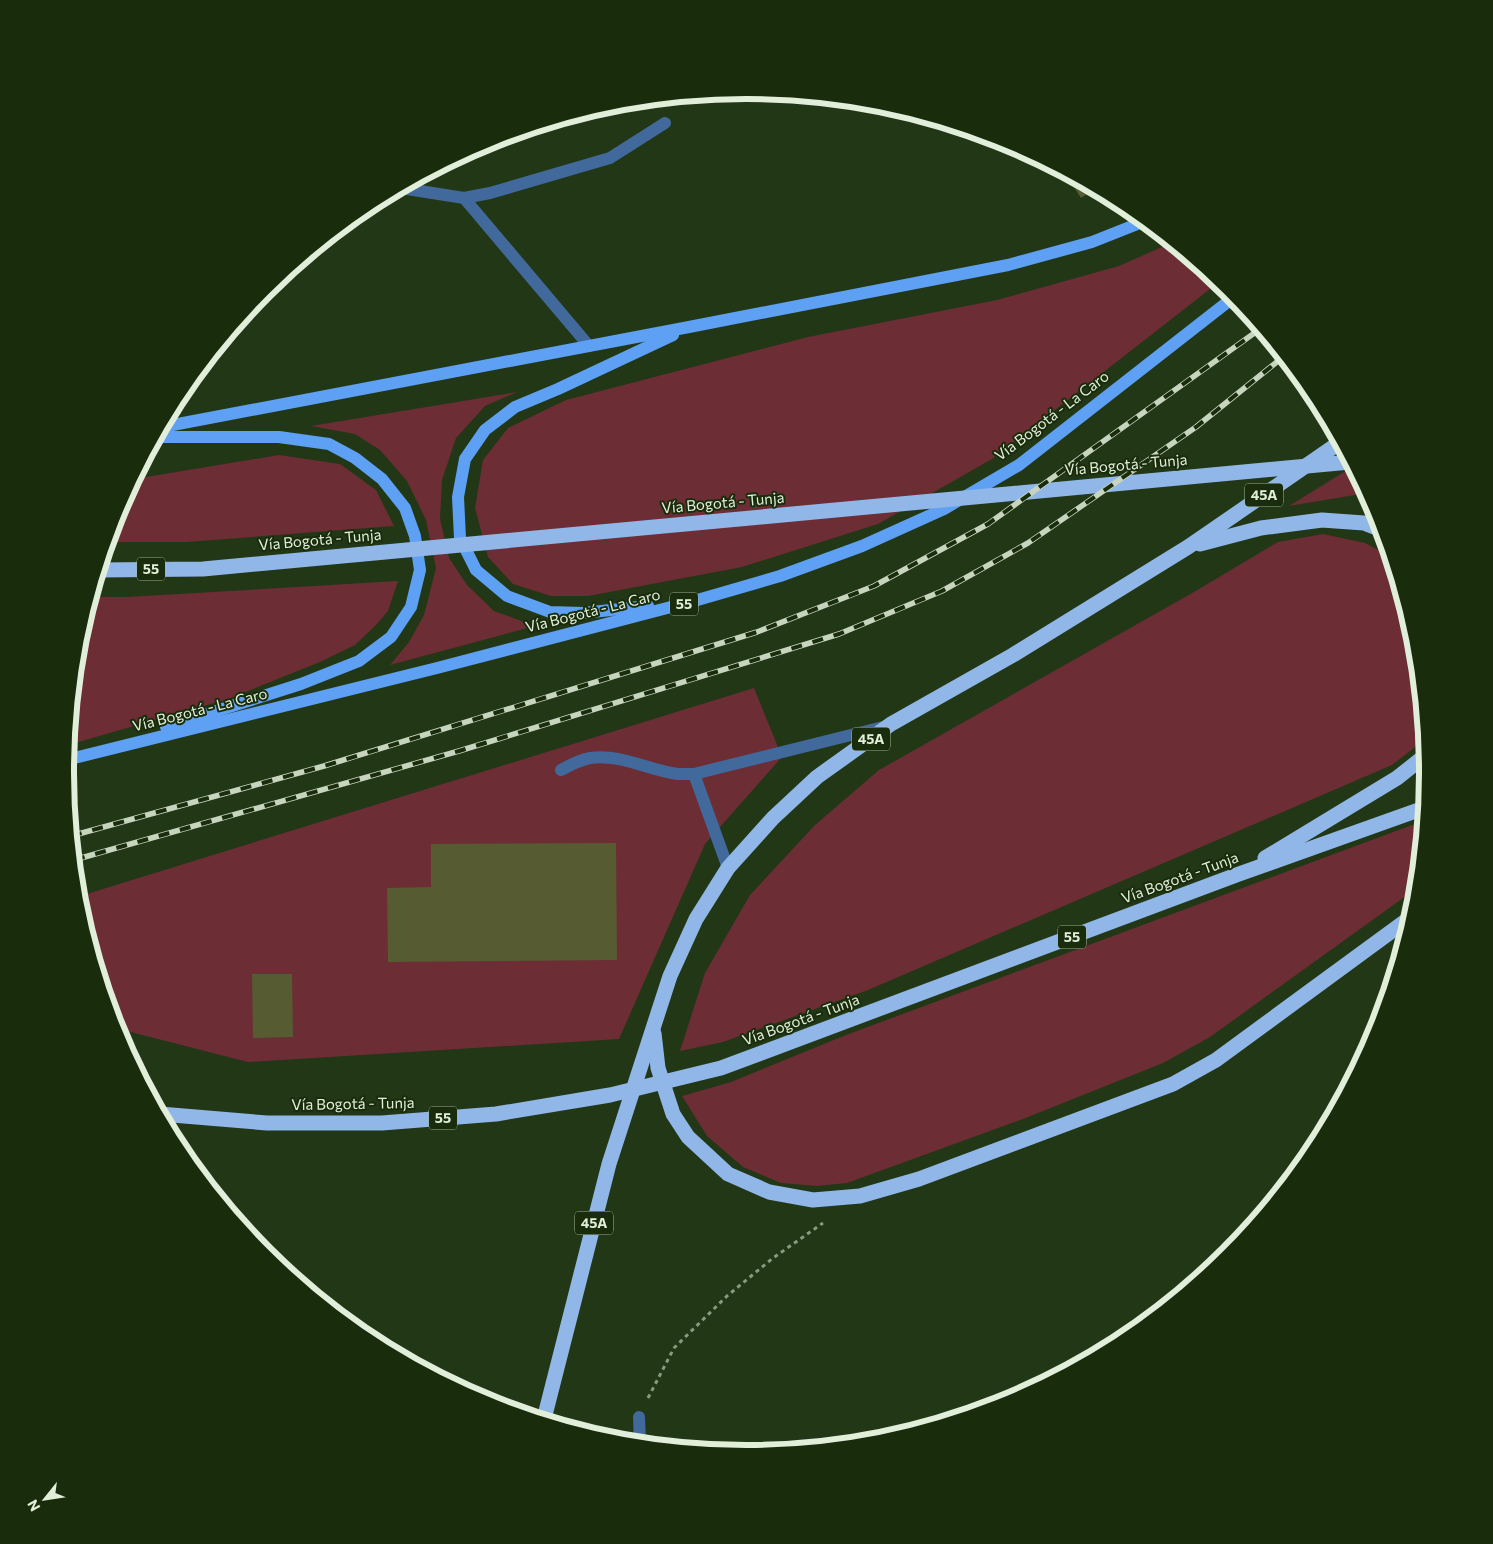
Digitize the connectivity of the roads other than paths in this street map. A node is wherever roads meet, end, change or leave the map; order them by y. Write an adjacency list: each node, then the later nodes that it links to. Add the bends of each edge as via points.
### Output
1 (665, 123): 3 (street, via 610,158)
2 (409, 189): 3 (street)
3 (464, 198): 7 (street)
4 (1136, 224): 6 (main road, via 1092,242 1008,265)
5 (1227, 301): 15 (main road, Vía Bogotá - La Caro / 55, via 1018,465 944,509 862,546 780,576)
6 (689, 327): 7 (main road); 15 (main road, via 515,407 485,430 465,459 458,497 460,538 476,570 507,596 550,612 583,613)
7 (589, 346): 8 (main road)
8 (171, 424)
9 (163, 437): 17 (main road, via 279,437 328,444 355,458 382,479 405,508 415,536 420,570 410,607 391,636 359,661 301,684)
10 (1335, 447): 13 (highway, 45A)
11 (1344, 463): 14 (highway, Vía Bogotá - Tunja / 55, via 203,569)
12 (1372, 526): 13 (highway, via 1322,520 1261,528)
13 (1188, 547): 16 (highway, 45A, via 1013,655)
14 (105, 570)
15 (694, 601): 18 (main road, Vía Bogotá - La Caro / 55)
16 (891, 724): 21 (street); 23 (highway, 45A, via 818,777 773,818)
17 (74, 757)
18 (74, 758)
19 (1419, 761): 24 (highway, via 1397,778)
20 (561, 770): 21 (street, via 590,758 605,758 678,774)
21 (694, 774): 23 (street)
22 (1418, 810): 24 (highway, Vía Bogotá - Tunja / 55)
23 (728, 868): 26 (highway, 45A, via 696,919 670,976)
24 (1238, 874): 27 (highway, Vía Bogotá - Tunja / 55, via 721,1068 610,1096 496,1114 382,1123 267,1123)
25 (1401, 924): 26 (highway, via 1216,1060 1173,1084 919,1179 860,1196 813,1200 769,1192 728,1174 688,1137 673,1114 658,1068)
26 (653, 1029): 28 (highway, 45A, via 609,1164)
27 (168, 1115)
28 (545, 1414)
29 (639, 1416): 30 (street)
30 (640, 1436)

